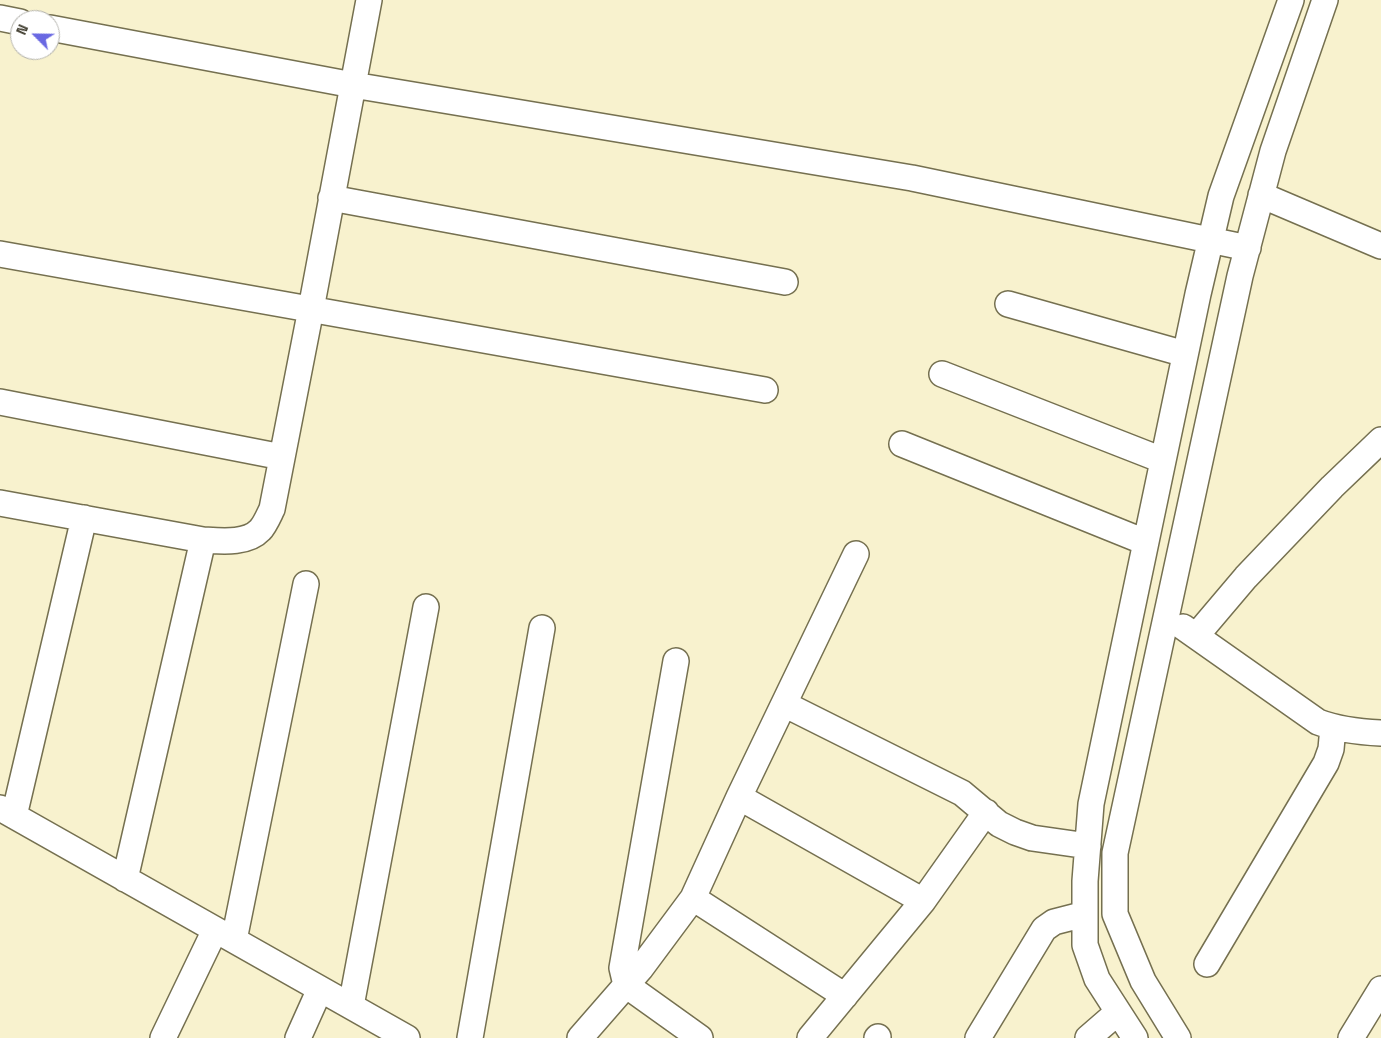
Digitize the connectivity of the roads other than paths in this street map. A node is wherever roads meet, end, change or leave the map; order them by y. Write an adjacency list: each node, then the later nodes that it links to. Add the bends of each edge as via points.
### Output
1 (369, 0): 5 (street)
2 (1291, 0): 8 (street, via 1221,196)
3 (1325, 0): 6 (street, via 1273,151)
4 (60, 30): 5 (street)
5 (353, 85): 7 (street); 8 (street, via 912,178)
6 (1261, 196): 9 (street); 10 (street)
7 (331, 198): 12 (street); 14 (street)
8 (1210, 240): 10 (street); 15 (street)
9 (1381, 246)
10 (1248, 248): 30 (street)
11 (0, 254): 14 (street)
12 (785, 282)
13 (1008, 304): 15 (street)
14 (312, 309): 17 (street); 21 (street)
15 (1185, 354): 22 (street)
16 (942, 374): 22 (street)
17 (765, 390)
18 (0, 402): 21 (street)
19 (1381, 440): 32 (street, via 1246,577)
20 (902, 444): 26 (street)
21 (282, 457): 25 (street, via 272,509 260,530 246,538)
22 (1162, 460): 26 (street)
23 (0, 503): 24 (street)
24 (84, 518): 25 (street); 40 (street)
25 (203, 540): 43 (street)
26 (1145, 542): 38 (street)
27 (856, 554): 34 (street)
28 (306, 584): 47 (street)
29 (426, 606): 53 (street)
30 (1166, 615): 32 (street); 39 (street)
31 (542, 628): 58 (street)
32 (1196, 636): 35 (street, via 1318,722)
33 (676, 660): 49 (street, via 622,968)
34 (784, 704): 37 (street); 41 (street, via 962,793)
35 (1333, 727): 36 (street); 48 (street, via 1326,762)
36 (1381, 733)
37 (739, 797): 44 (street); 45 (street)
38 (1091, 804): 39 (street); 42 (street)
39 (1125, 806): 65 (street, via 1114,853 1115,914 1143,981)
40 (7, 812): 43 (street)
41 (986, 812): 42 (street, via 999,824 1032,838); 45 (street)
42 (1088, 846): 46 (street)
43 (125, 879): 47 (street)
44 (693, 898): 49 (street); 52 (street)
45 (923, 901): 52 (street)
46 (1085, 914): 54 (street, via 1085,945 1097,978); 62 (street, via 1054,922 1044,929)
47 (224, 935): 50 (street); 56 (street)
48 (1207, 964)
49 (626, 985): 59 (street); 60 (street)
50 (320, 989): 53 (street); 57 (street)
51 (1381, 989): 66 (street)
52 (845, 996): 61 (street)
53 (351, 1006): 55 (street)
54 (1118, 1012): 63 (street); 64 (street)
55 (401, 1036)
56 (163, 1038)
57 (298, 1038)
58 (470, 1038)
59 (580, 1038)
60 (700, 1038)
61 (810, 1038)
62 (978, 1038)
63 (1088, 1038)
64 (1135, 1038)
65 (1178, 1038)
66 (1351, 1038)

